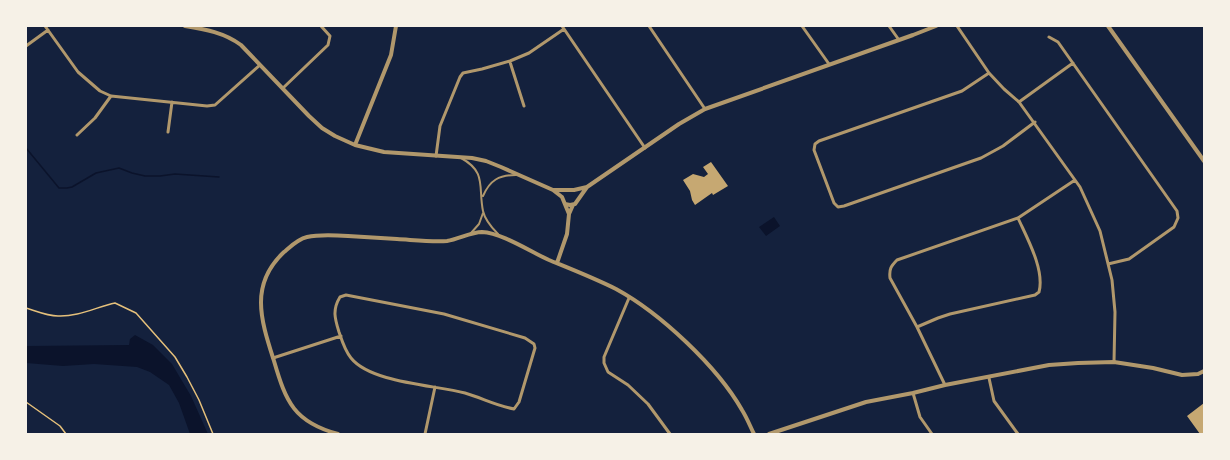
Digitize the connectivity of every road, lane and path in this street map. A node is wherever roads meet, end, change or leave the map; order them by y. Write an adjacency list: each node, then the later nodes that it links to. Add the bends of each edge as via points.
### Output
1 (45, 26): 13 (street)
2 (186, 26): 3 (street)
3 (195, 26): 20 (street, via 234,40)
4 (321, 26): 22 (street, via 330,36 328,45)
5 (396, 26): 31 (street, via 391,55)
6 (649, 26): 27 (street)
7 (802, 26): 19 (street)
8 (889, 26): 15 (street)
9 (936, 26): 15 (street)
10 (957, 26): 21 (street)
11 (1108, 26): 35 (street)
12 (563, 27): 17 (street, via 529,53); 32 (street)
13 (48, 30): 16 (street); 23 (street, via 78,72)
14 (1049, 37): 18 (street, via 1058,42)
15 (898, 40): 19 (street)
16 (26, 46)
17 (510, 61): 26 (street); 33 (street, via 460,77 440,126)
18 (1072, 63): 25 (street); 53 (street, via 1177,211 1174,227 1129,259)
19 (829, 64): 27 (street)
20 (260, 65): 22 (street); 24 (street, via 215,105)
21 (989, 73): 25 (street); 28 (street, via 962,91 815,144 834,203 844,206 981,158)
22 (283, 88): 31 (street, via 322,128)
23 (111, 96): 24 (street); 30 (street)
24 (172, 102): 29 (street)
25 (1019, 102): 28 (street)
26 (524, 106)
27 (705, 109): 32 (street)
28 (1035, 122): 37 (street)
29 (168, 132)
30 (77, 135)
31 (355, 145): 33 (street, via 384,152)
32 (645, 148): 38 (street)
33 (436, 156): 34 (street)
34 (460, 158): 36 (street, via 486,161); 43 (street, via 478,174)
35 (1204, 161)
36 (519, 175): 39 (street); 43 (street, via 495,179)
37 (1075, 180): 49 (street); 53 (street, via 1100,231)
38 (587, 187): 41 (street); 44 (street)
39 (553, 190): 40 (street); 42 (street)
40 (566, 190): 41 (street); 42 (street)
41 (574, 190): 44 (street)
42 (562, 197): 45 (street)
43 (482, 198): 47 (street)
44 (578, 199): 46 (street)
45 (565, 204): 46 (street); 48 (street)
46 (573, 205): 48 (street)
47 (483, 213): 50 (street); 51 (street)
48 (569, 214): 52 (street)
49 (1018, 218): 56 (street, via 892,265 890,278); 56 (street, via 1041,279 1039,292)
50 (468, 235): 51 (street, via 482,232); 58 (street, via 442,241 327,235 306,237 292,245 268,271 261,290 262,316)
51 (501, 237): 52 (street)
52 (557, 263): 54 (street)
53 (1108, 264): 59 (street, via 1115,312)
54 (629, 297): 70 (street, via 604,357 605,368 648,404); 71 (street, via 663,321 714,371 736,399)
55 (26, 308): 67 (path, via 62,316 115,303 136,313 187,377)
56 (917, 327): 62 (street)
57 (341, 336): 58 (street); 63 (street, via 351,358 366,370); 63 (street, via 334,310 340,297 346,295 444,314 534,344 514,409)
58 (273, 358): 68 (street, via 281,387 295,411)
59 (1114, 362): 60 (street, via 1182,375); 61 (street, via 1049,365)
60 (1204, 371)
61 (989, 378): 62 (street); 74 (street, via 994,401)
62 (945, 385): 64 (street)
63 (435, 387): 69 (street)
64 (913, 393): 72 (street, via 866,402); 73 (street, via 920,417)
65 (26, 402): 66 (path, via 60,426)
66 (66, 435)
67 (213, 435)
68 (338, 435)
69 (425, 435)
70 (670, 435)
71 (754, 435)
72 (769, 435)
73 (932, 435)
74 (1018, 435)

